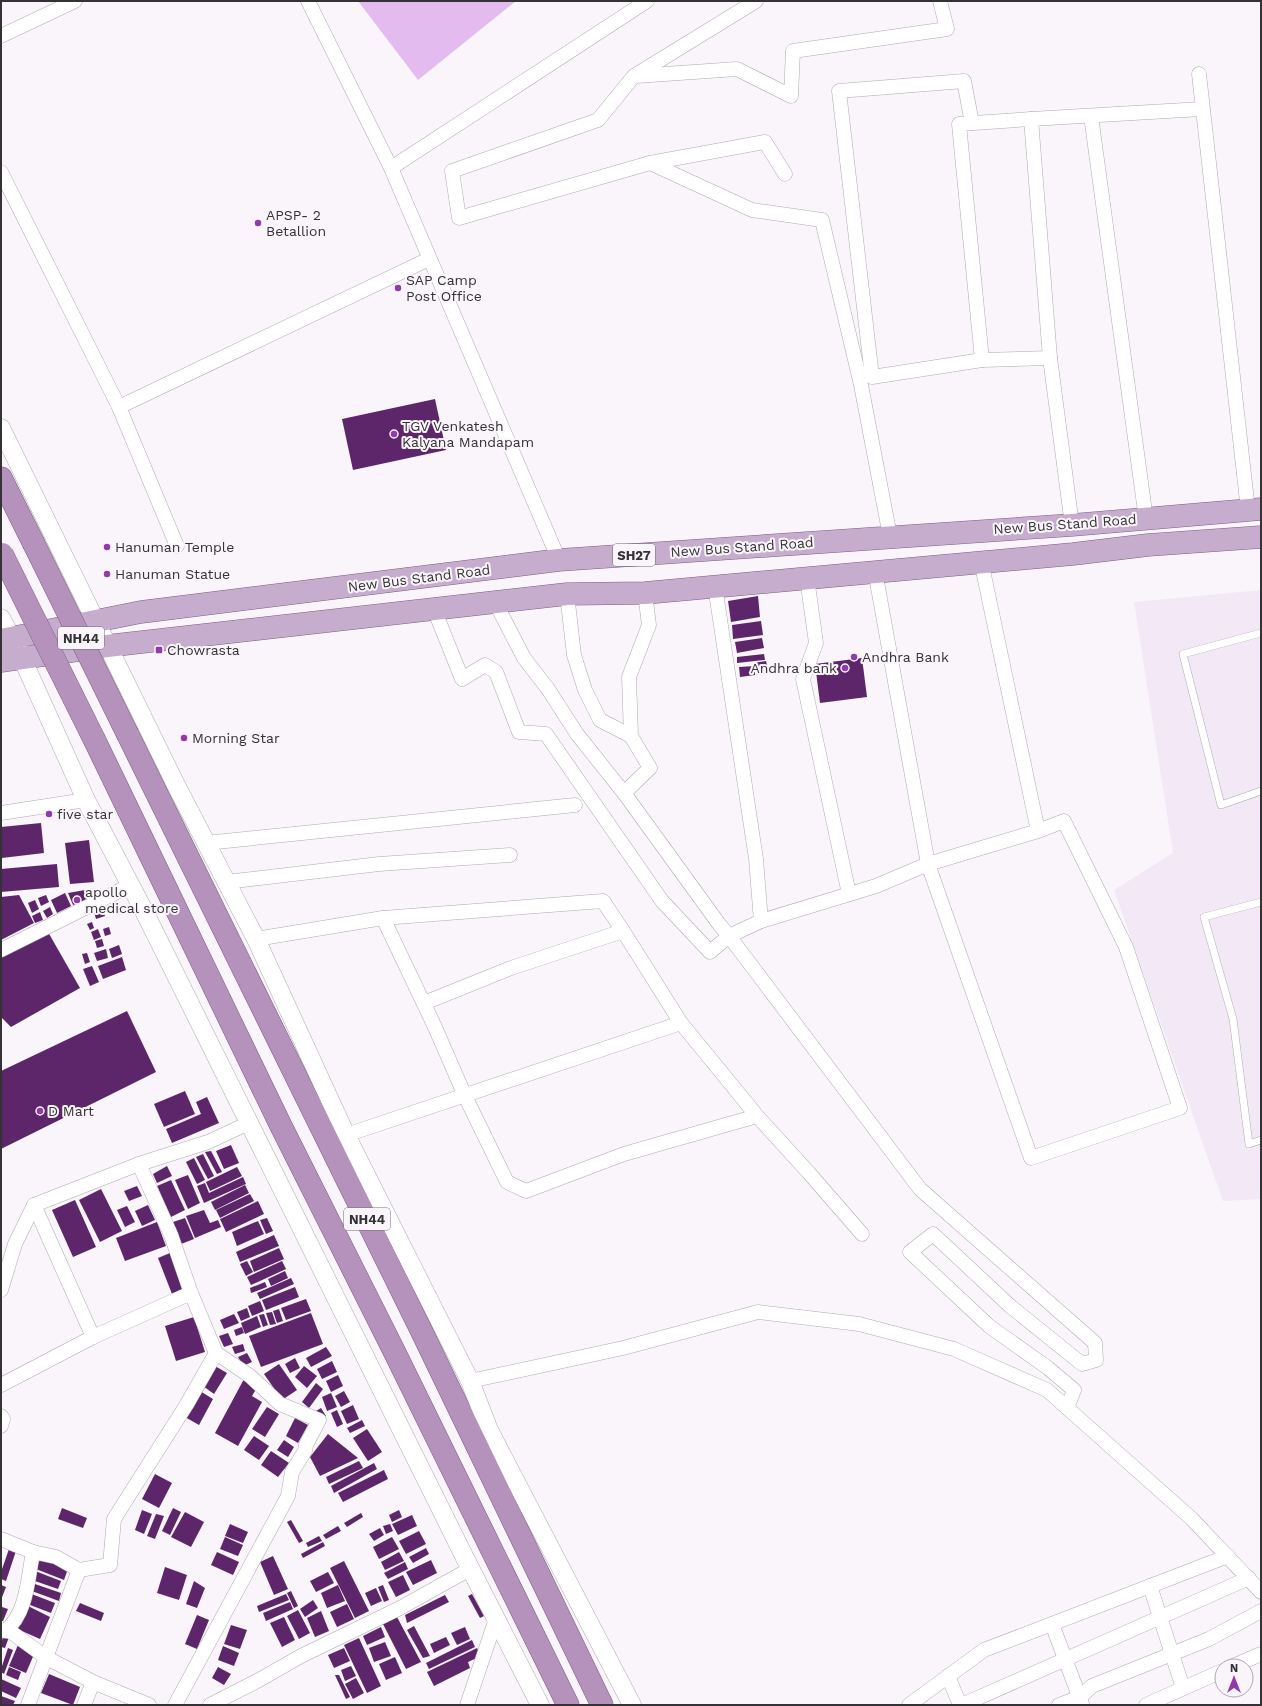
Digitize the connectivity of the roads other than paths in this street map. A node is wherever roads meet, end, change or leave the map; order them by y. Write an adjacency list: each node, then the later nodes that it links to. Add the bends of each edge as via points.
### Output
1 (75, 1): 6 (street)
2 (308, 1): 14 (street)
3 (647, 1): 14 (street)
4 (756, 1): 8 (street)
5 (940, 1): 8 (street, via 946,30 793,51 791,96 737,69)
6 (1, 36)
7 (1199, 74): 9 (street)
8 (634, 76): 13 (street, via 598,120 452,172 459,218)
9 (1202, 109): 10 (street); 23 (street)
10 (1091, 116): 11 (street); 24 (street)
11 (1031, 119): 12 (street); 18 (street)
12 (972, 123): 19 (street, via 959,124); 19 (street, via 964,81 839,91 872,377)
13 (650, 164): 16 (street, via 765,142); 26 (street, via 752,210 822,220 861,385)
14 (391, 168): 17 (street)
15 (1, 172): 20 (street)
16 (785, 174)
17 (430, 259): 20 (street); 30 (street)
18 (1050, 358): 19 (street); 25 (street)
19 (982, 360)
20 (118, 407): 28 (street)
21 (1, 428): 40 (street)
22 (1, 478): 113 (highway, NH44, bridge, via 416,1320)
23 (1254, 509): 24 (main road, New Bus Stand Road / SH27); 27 (main road)
24 (1146, 519): 25 (main road, New Bus Stand Road / SH27)
25 (1072, 524): 26 (main road, New Bus Stand Road / SH27)
26 (890, 536): 30 (main road, New Bus Stand Road / SH27)
27 (1256, 538): 31 (main road, New Bus Stand Road, via 1148,545)
28 (177, 546)
29 (1, 553): 112 (highway, NH44, bridge)
30 (559, 560): 40 (main road, New Bus Stand Road / SH27, via 141,612)
31 (981, 561): 32 (main road, New Bus Stand Road); 51 (street)
32 (875, 571): 33 (main road, New Bus Stand Road); 54 (street)
33 (807, 578): 34 (main road, New Bus Stand Road); 57 (street, via 816,643 803,679)
34 (715, 586): 35 (main road, New Bus Stand Road); 60 (street, via 756,859)
35 (646, 593): 36 (main road, New Bus Stand Road); 45 (street, via 649,625 629,677)
36 (567, 594): 37 (main road, New Bus Stand Road); 45 (street, via 574,656 585,690 600,720)
37 (495, 602): 38 (main road, New Bus Stand Road); 47 (street, via 524,658 577,734)
38 (434, 609): 43 (main road, New Bus Stand Road); 62 (street, via 462,679 485,665 496,672 519,732 546,734 662,901 710,952)
39 (1, 618): 42 (street)
40 (95, 620): 42 (main road, New Bus Stand Road / SH27); 43 (street)
41 (1261, 632): 46 (lane, via 1183,654 1221,805)
42 (6, 639): 44 (street)
43 (107, 646): 44 (main road, New Bus Stand Road); 52 (street)
44 (12, 660): 48 (street)
45 (631, 736): 47 (street, via 650,768)
46 (1261, 791)
47 (624, 793): 62 (street)
48 (86, 800): 50 (street); 56 (street)
49 (575, 805): 52 (street)
50 (1, 813)
51 (1038, 831): 54 (street); 54 (street, via 1064,821 1126,947 1180,1108 1031,1158)
52 (206, 843): 55 (street)
53 (510, 855): 55 (street, via 378,864)
54 (928, 864): 57 (street, via 876,886)
55 (226, 882): 63 (street)
56 (131, 885): 64 (street); 69 (street)
57 (849, 894): 60 (street)
58 (1261, 902): 71 (lane, via 1204,917 1233,1019 1249,1144)
59 (383, 918): 61 (street, via 603,901); 63 (street); 65 (street)
60 (761, 921): 62 (street)
61 (623, 931): 65 (street, via 511,968); 66 (street)
62 (729, 936): 81 (street, via 920,1189 1095,1343 1096,1360 1082,1364 1010,1306 933,1234 910,1252 988,1326 1048,1368 1074,1390)
63 (256, 939): 70 (street)
64 (1, 950)
65 (424, 1003): 67 (street)
66 (681, 1023): 67 (street); 68 (street)
67 (465, 1096): 68 (street, via 507,1182 526,1191 624,1154); 70 (street)
68 (757, 1116): 74 (street)
69 (249, 1123): 72 (street, via 208,1142); 87 (street)
70 (346, 1135): 79 (street)
71 (1261, 1140)
72 (139, 1164): 73 (street); 76 (street, via 171,1236)
73 (34, 1206): 75 (street, via 15,1244); 77 (street)
74 (862, 1234)
75 (1, 1290)
76 (191, 1293): 77 (street); 78 (street)
77 (93, 1337): 80 (street)
78 (216, 1353): 88 (street, via 114,1519 110,1565); 108 (street, via 250,1376 280,1404 319,1420 292,1472 288,1496)
79 (470, 1381): 81 (street, via 623,1348 758,1312 859,1324 954,1349 1047,1390); 114 (street, via 489,1430)
80 (1, 1385)
81 (1067, 1408): 86 (street, via 1192,1520)
82 (1, 1416): 83 (street)
83 (1, 1426)
84 (1, 1539): 85 (street)
85 (34, 1552): 88 (street, via 56,1558); 96 (street, via 26,1592 18,1614 13,1624)
86 (1228, 1556): 89 (street); 90 (street)
87 (470, 1568): 94 (street); 109 (street, via 400,1608 301,1656)
88 (80, 1570): 98 (street)
89 (1248, 1578): 91 (street); 93 (street)
90 (1150, 1586): 93 (street); 95 (street)
91 (1261, 1592)
92 (1261, 1611): 97 (street, via 1208,1639)
93 (1160, 1617): 97 (street); 99 (street)
94 (496, 1619): 110 (street); 111 (street)
95 (1052, 1624): 99 (street); 101 (street, via 984,1650)
96 (3, 1630): 98 (street, via 11,1632)
97 (1172, 1653): 103 (street); 104 (street, via 1092,1686)
98 (47, 1658): 102 (street); 105 (street)
99 (1065, 1659): 104 (street); 116 (street)
100 (1214, 1674): 103 (street)
101 (948, 1676): 115 (street); 116 (street)
102 (93, 1682): 106 (street); 107 (street)
103 (1183, 1688): 118 (street)
104 (1081, 1701): 117 (street)
105 (28, 1705)
106 (84, 1705)
107 (149, 1705)
108 (175, 1705)
109 (210, 1705)
110 (467, 1705)
111 (540, 1705)
112 (568, 1705)
113 (602, 1705)
114 (632, 1705)
115 (909, 1705)
116 (961, 1705)
117 (1059, 1705)
118 (1146, 1705)

